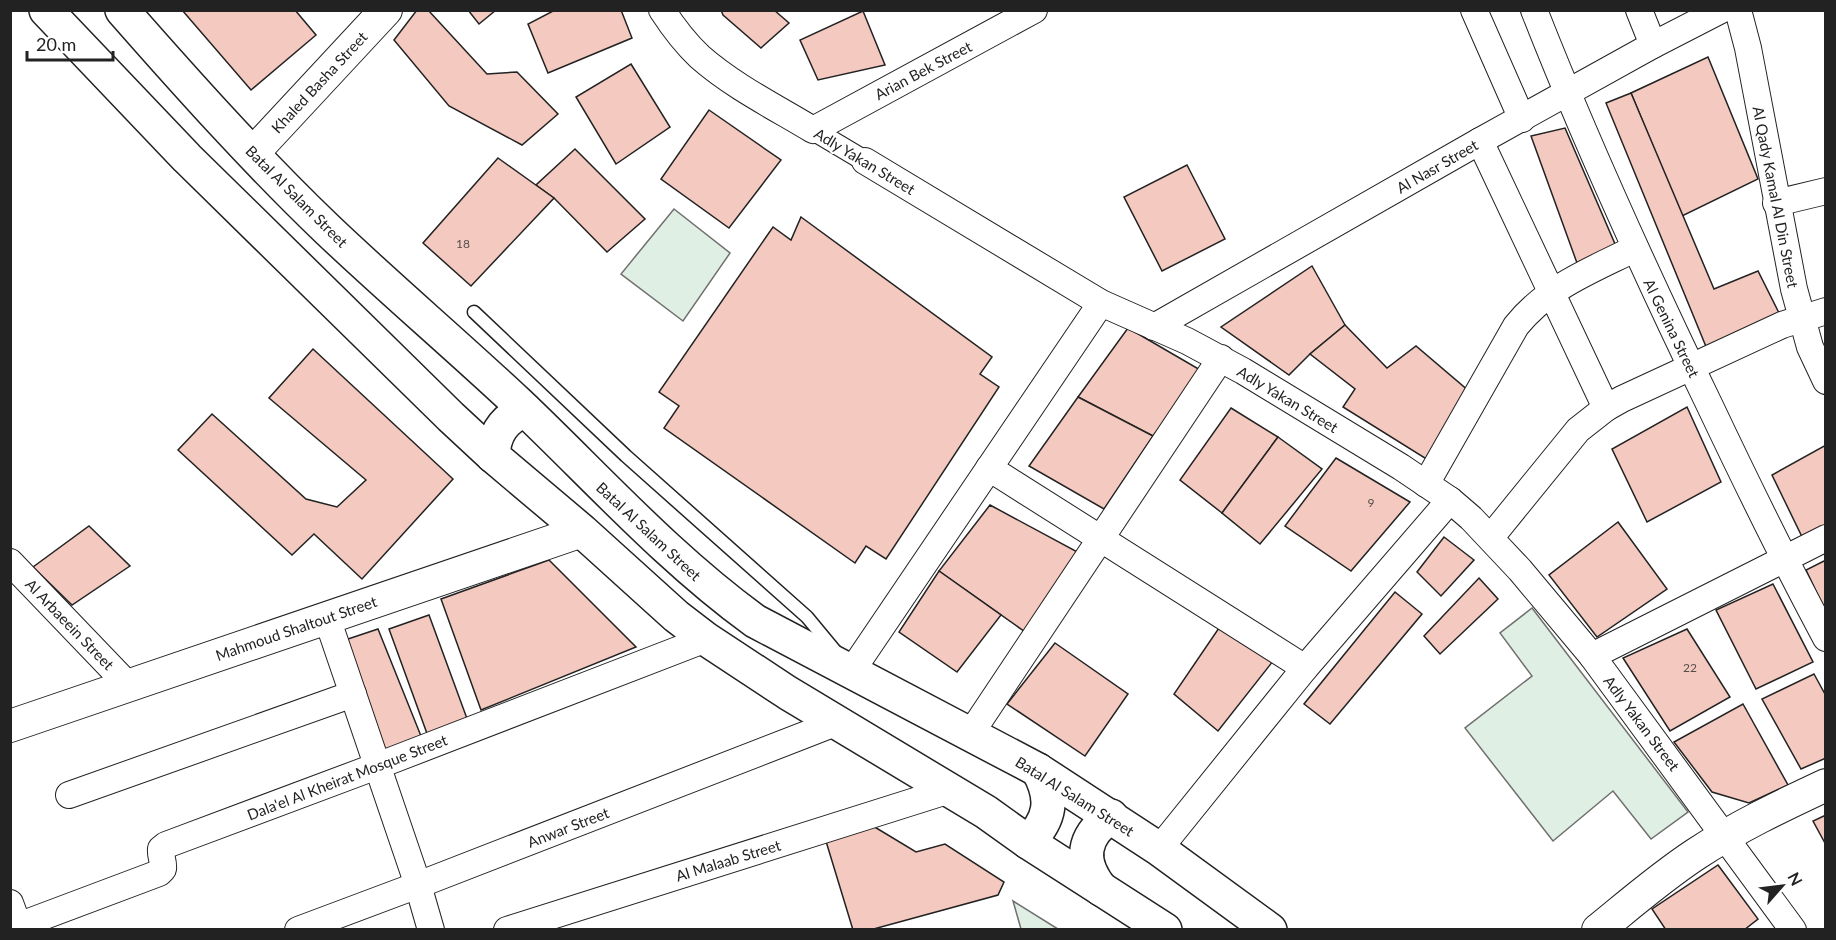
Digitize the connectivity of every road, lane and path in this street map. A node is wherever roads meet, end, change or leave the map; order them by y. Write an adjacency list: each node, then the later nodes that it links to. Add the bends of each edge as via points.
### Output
1 (46, 10): 34 (main road, via 187,158)
2 (122, 10): 17 (main road, Batal Al Salam Street)
3 (386, 10): 17 (street, Khaled Basha Street)
4 (662, 10): 15 (street, Adly Yakan Street, via 700,57)
5 (1034, 10): 11 (street, Arian Bek Street)
6 (1474, 10): 14 (street)
7 (1534, 10): 13 (street, Al Genina Street)
8 (1639, 10): 12 (street)
9 (1721, 10): 12 (street, Al Nasr Street)
10 (1738, 10): 20 (street, Al Qady Kamal Al Din Street)
11 (1004, 18): 15 (street, Arian Bek Street)
12 (1653, 45): 13 (street, Al Nasr Street)
13 (1567, 94): 14 (street, Al Nasr Street); 21 (street, Al Genina Street)
14 (1522, 119): 16 (street, Al Nasr Street)
15 (813, 130): 18 (street, Adly Yakan Street)
16 (1480, 141): 22 (street); 27 (street, Al Nasr Street)
17 (253, 153): 30 (main road, Batal Al Salam Street, via 328,229)
18 (865, 160): 23 (street, Adly Yakan Street)
19 (1826, 191): 20 (street)
20 (1776, 203): 26 (street, Al Qady Kamal Al Din Street)
21 (1634, 249): 22 (street); 29 (street, Al Genina Street)
22 (1550, 293): 32 (street); 37 (street, via 1516,326)
23 (1101, 303): 27 (street, Adly Yakan Street); 36 (street)
24 (1826, 310): 26 (street)
25 (474, 312): 51 (lane, via 807,617)
26 (1801, 318): 29 (street); 31 (street, Al Qady Kamal Al Din Street)
27 (1154, 327): 28 (street, Adly Yakan Street)
28 (1221, 358): 37 (street, Adly Yakan Street); 42 (street)
29 (1691, 367): 32 (street); 43 (street, Al Genina Street)
30 (489, 377): 33 (main road, Batal Al Salam Street); 34 (main road, via 471,405)
31 (1826, 381)
32 (1606, 408): 40 (street, via 1578,430)
33 (525, 410): 35 (main road, via 504,422 497,432); 51 (main road, Batal Al Salam Street, via 719,594 754,621)
34 (451, 417): 35 (main road)
35 (493, 456): 39 (main road)
36 (989, 468): 42 (street); 51 (street)
37 (1426, 484): 38 (street, Adly Yakan Street)
38 (1449, 500): 40 (street, Adly Yakan Street); 50 (street)
39 (582, 531): 46 (street, Mahmoud Shaltout Street); 48 (main road)
40 (1491, 537): 49 (street, Adly Yakan Street)
41 (1826, 538): 43 (street)
42 (1101, 539): 50 (street); 56 (street)
43 (1784, 560): 47 (street, Al Genina Street); 49 (street)
44 (10, 562): 45 (street, Al Arbaeein Street)
45 (21, 589): 52 (street, Al Arbaeein Street)
46 (327, 618): 52 (street, Mahmoud Shaltout Street); 53 (street)
47 (1826, 638)
48 (706, 639): 54 (main road); 57 (street, Dala'el Al Kheirat Mosque Street)
49 (1592, 656): 63 (street, Adly Yakan Street)
50 (1305, 668): 65 (street)
51 (851, 672): 56 (main road, Batal Al Salam Street)
52 (129, 686): 55 (street, Mahmoud Shaltout Street)
53 (353, 694): 57 (street); 61 (street)
54 (838, 722): 60 (main road); 66 (street, Anwar Street)
55 (10, 726)
56 (969, 736): 58 (main road, Batal Al Salam Street)
57 (377, 766): 66 (street); 68 (street, Dala'el Al Kheirat Mosque Street, via 166,845 161,849 163,869 159,873)
58 (1038, 770): 62 (main road, Batal Al Salam Street); 64 (main road, via 1049,800 1039,831)
59 (1826, 785): 63 (street)
60 (950, 790): 64 (main road); 71 (street, Al Malaab Street)
61 (69, 795)
62 (1111, 816): 65 (main road, Batal Al Salam Street); 67 (main road, via 1097,826 1088,841 1090,875)
63 (1725, 835): 74 (street, via 1670,872); 75 (street, Adly Yakan Street)
64 (1028, 842): 67 (main road)
65 (1159, 849): 73 (main road, Batal Al Salam Street)
66 (418, 885): 69 (street, Anwar Street); 70 (street)
67 (1101, 889): 72 (main road)
68 (15, 922)
69 (298, 930)
70 (430, 930)
71 (507, 930)
72 (1165, 930)
73 (1270, 930)
74 (1598, 930)
75 (1793, 930)

